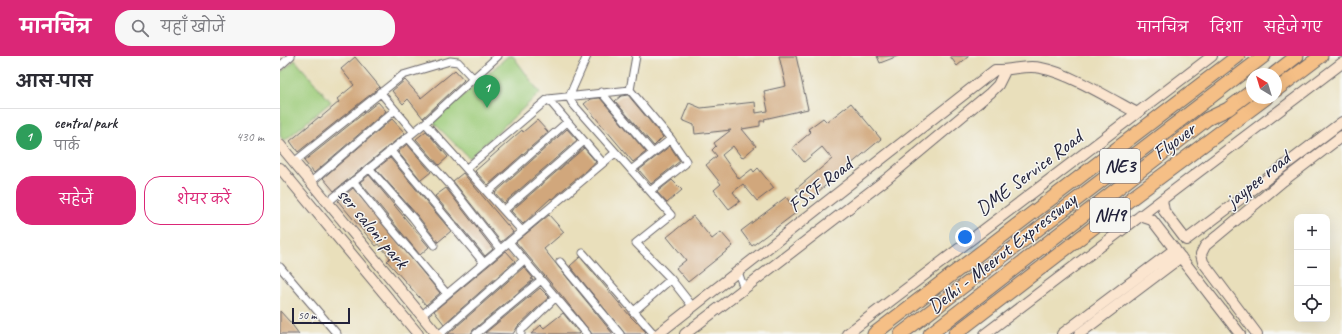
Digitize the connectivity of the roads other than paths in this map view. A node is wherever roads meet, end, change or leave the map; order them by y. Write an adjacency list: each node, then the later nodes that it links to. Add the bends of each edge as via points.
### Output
1 (291, 56): 11 (street)
2 (498, 56): 14 (street)
3 (587, 56): 20 (street)
4 (636, 56): 16 (street)
5 (1212, 56): 24 (street, DME Service Road)
6 (1238, 56): 87 (highway)
7 (1264, 56): 88 (highway, Delhi - Meerut Expressway / NE3)
8 (1297, 56): 12 (highway)
9 (1321, 56): 15 (highway)
10 (1342, 64): 51 (street)
11 (280, 66)
12 (1282, 68)
13 (1005, 71): 24 (street, FSSF Road, via 1030,66 1054,71); 45 (street, FSSF Road, via 995,70); 48 (street, FSSF Road, via 998,85 990,93)
14 (473, 78): 17 (street, via 458,62 450,61 403,75); 27 (street)
15 (1282, 85)
16 (630, 90): 18 (street); 31 (street)
17 (380, 92): 23 (street); 38 (street)
18 (601, 92): 20 (street); 36 (street)
19 (1246, 96): 89 (highway, Delhi - Meerut Expressway / NE3, via 1228,109 1207,119)
20 (570, 98): 21 (street); 35 (street)
21 (548, 99): 25 (street); 43 (street)
22 (1258, 104): 90 (highway, Flyover / NH9)
23 (395, 110): 28 (street); 47 (street)
24 (1137, 113): 86 (street, DME Service Road)
25 (567, 122): 32 (street); 50 (street)
26 (1342, 122): 37 (street)
27 (426, 123): 28 (street); 43 (street)
28 (413, 131): 30 (street)
29 (1342, 136): 40 (street, jaypee road)
30 (407, 137): 34 (street); 58 (street, via 450,185)
31 (671, 140): 36 (street); 49 (street, via 686,162)
32 (584, 141): 39 (street); 53 (street)
33 (280, 145): 38 (street, ser saloni park)
34 (390, 150): 42 (street); 64 (street)
35 (615, 153): 39 (street); 44 (street)
36 (653, 153): 44 (street)
37 (1297, 156): 40 (street); 51 (street, via 1186,240 1164,211)
38 (294, 162): 47 (street, ser saloni park)
39 (603, 163): 55 (street)
40 (1304, 165): 94 (street, jaypee road, via 1205,246 1201,254 1203,262)
41 (280, 168): 77 (street)
42 (369, 168): 46 (street); 57 (street, via 414,218)
43 (467, 168): 50 (street)
44 (631, 170): 49 (street)
45 (865, 172): 48 (street); 66 (street, FSSF Road)
46 (354, 181): 52 (street); 70 (street)
47 (311, 182): 52 (street, ser saloni park)
48 (876, 188): 69 (street, FSSF Road)
49 (650, 191): 67 (street, via 672,215 636,243)
50 (488, 192): 53 (street)
51 (1162, 200): 54 (street)
52 (328, 202): 74 (street, ser saloni park)
53 (504, 210): 55 (street)
54 (1140, 216): 59 (street, via 1152,220); 91 (street)
55 (522, 231): 56 (street)
56 (509, 242): 58 (street); 62 (street)
57 (434, 245)
58 (500, 249): 64 (street)
59 (1175, 249): 61 (street); 75 (street)
60 (583, 254): 73 (street)
61 (1181, 257): 75 (street); 93 (street)
62 (524, 260): 68 (street); 78 (street)
63 (560, 262): 82 (street)
64 (484, 263): 70 (street)
65 (280, 267): 76 (street)
66 (738, 272): 69 (street); 72 (street, FSSF Road)
67 (671, 279): 72 (street); 73 (street)
68 (541, 280): 71 (street); 79 (street)
69 (744, 289): 85 (street, FSSF Road)
70 (447, 294): 74 (street)
71 (556, 297): 80 (street, via 521,330); 81 (street)
72 (693, 307): 84 (street, FSSF Road)
73 (633, 312): 83 (street)
74 (422, 315): 78 (street, ser saloni park)
75 (1077, 331): 92 (street)
76 (337, 334)
77 (418, 334)
78 (439, 334)
79 (476, 334)
80 (521, 334)
81 (587, 334)
82 (620, 334)
83 (654, 334)
84 (658, 334)
85 (685, 334)
86 (847, 334)
87 (874, 334)
88 (901, 334)
89 (930, 334)
90 (955, 334)
91 (985, 334)
92 (1062, 334)
93 (1240, 334)
94 (1257, 334)

